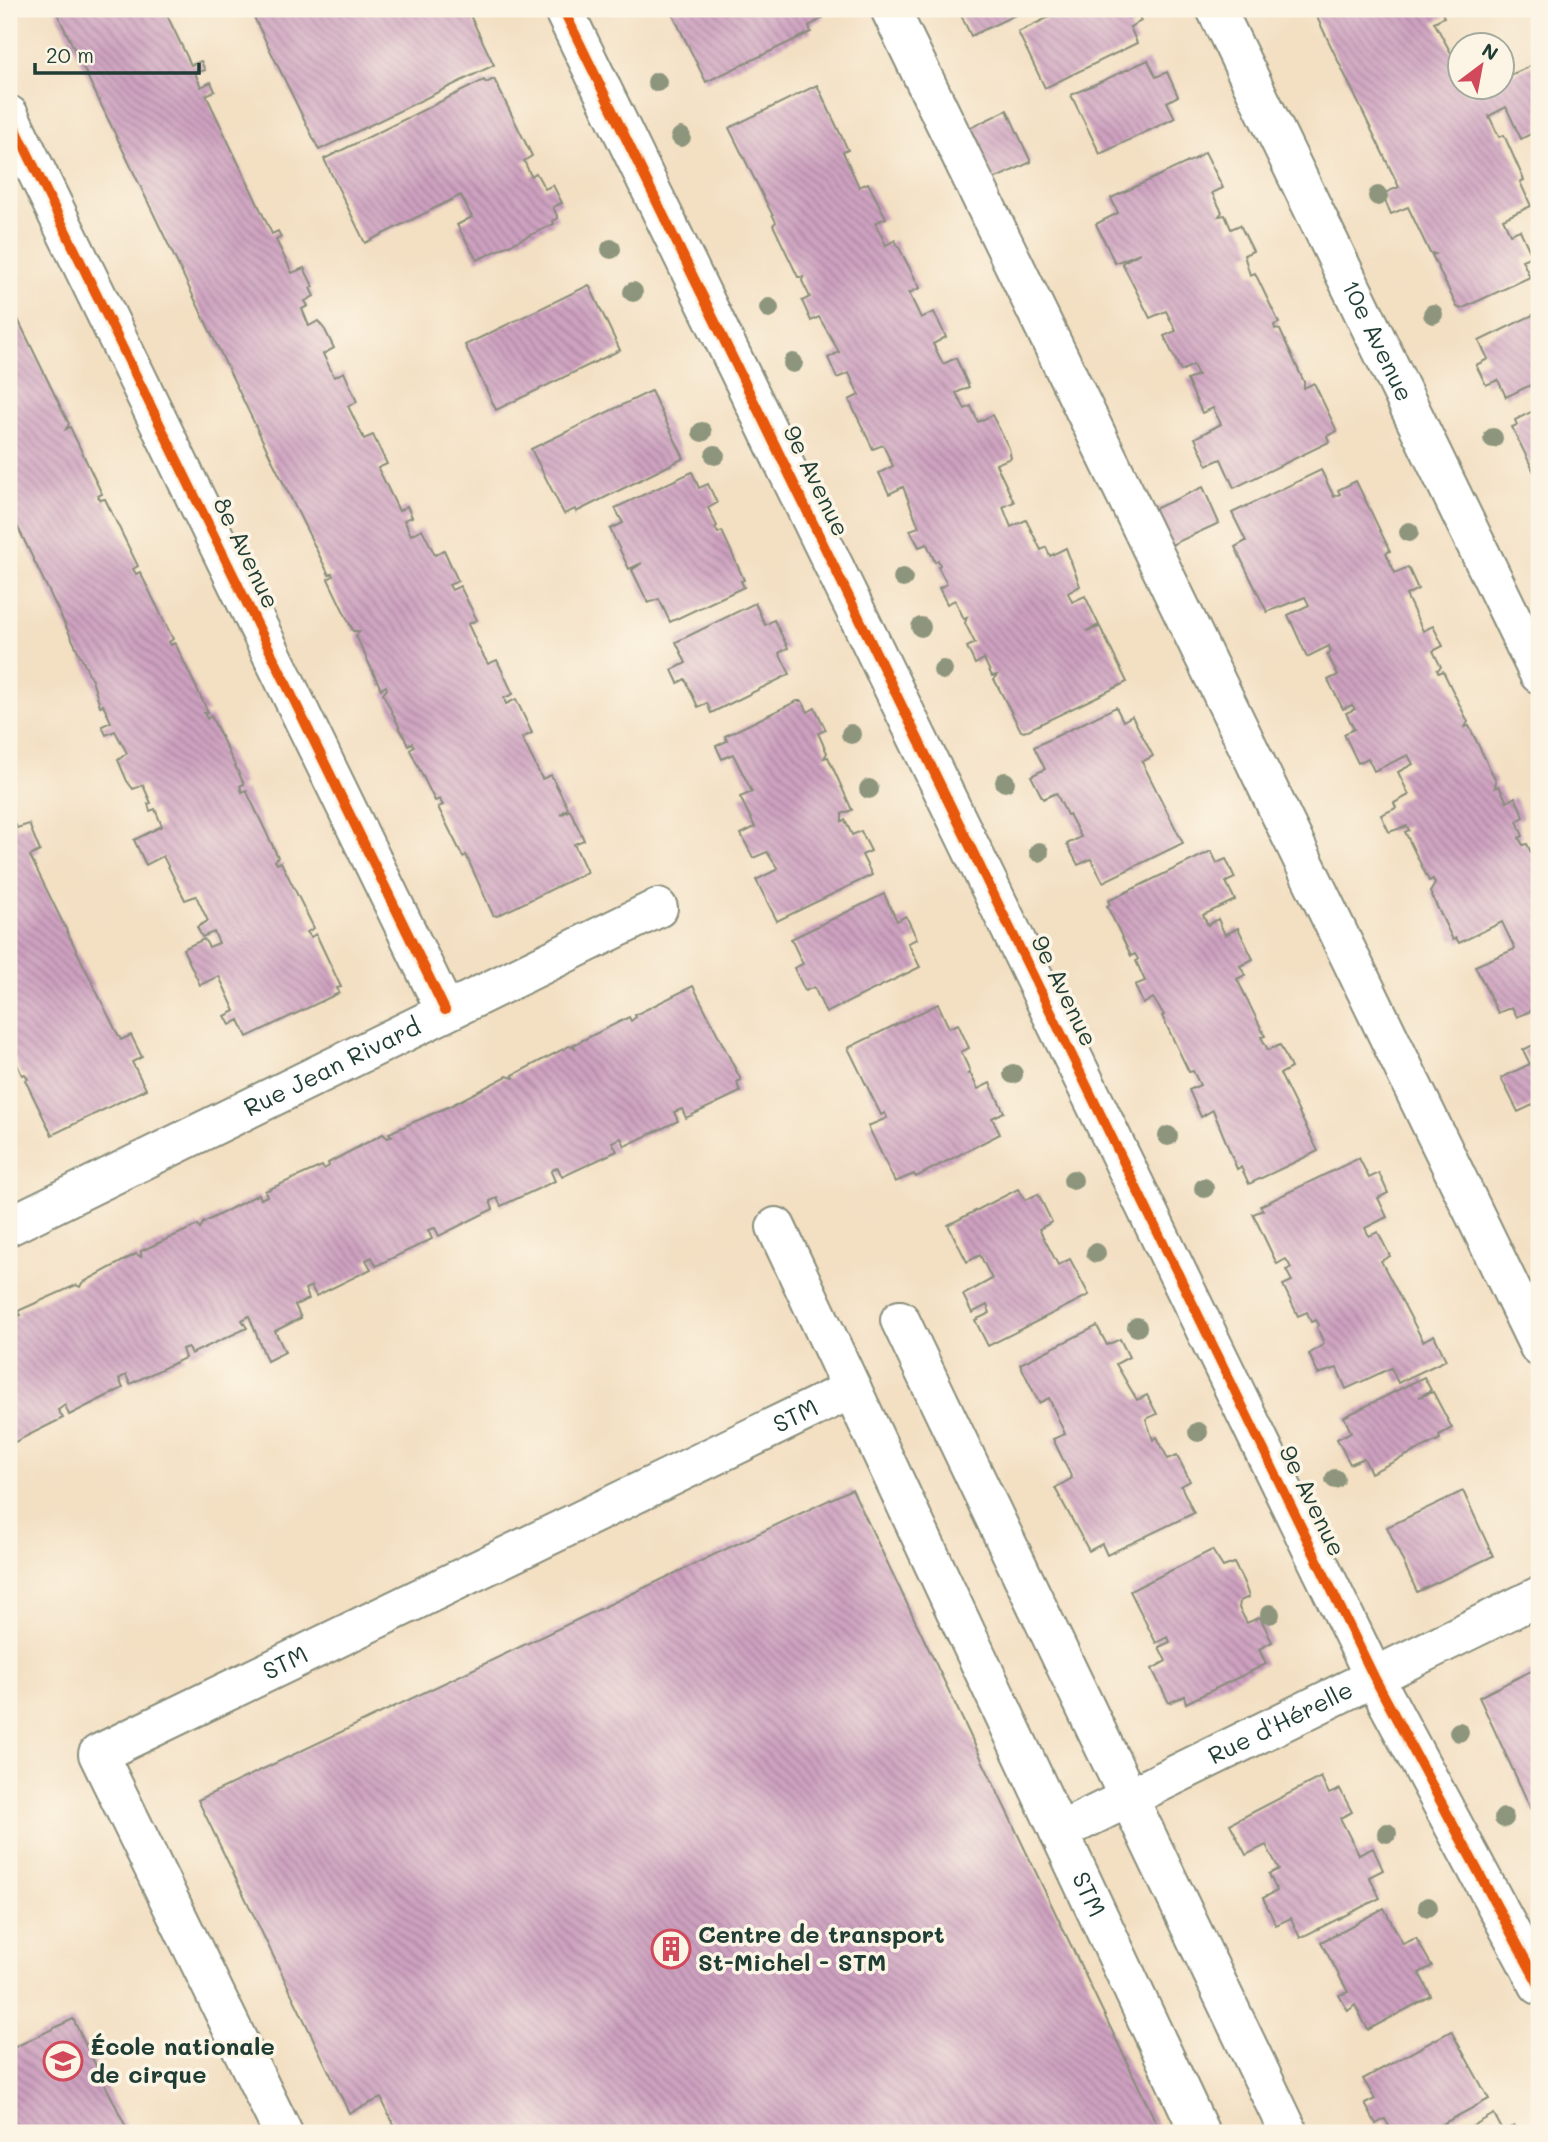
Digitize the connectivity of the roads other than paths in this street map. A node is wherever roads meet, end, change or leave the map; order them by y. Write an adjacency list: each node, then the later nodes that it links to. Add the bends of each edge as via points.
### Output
1 (563, 9): 14 (street, 9e Avenue)
2 (890, 9): 11 (street)
3 (1216, 9): 5 (street, 10e Avenue)
4 (9, 115): 7 (street, 8e Avenue)
5 (1539, 674)
6 (658, 908): 7 (street, Rue Jean Rivard)
7 (445, 1010): 8 (street, Rue Jean Rivard)
8 (9, 1226)
9 (776, 1227): 12 (street, STM)
10 (900, 1320): 15 (street)
11 (1539, 1347)
12 (852, 1389): 16 (street, STM); 18 (street, STM, via 98,1754)
13 (1539, 1596): 14 (street, Rue d'Hérelle)
14 (1374, 1677): 15 (street, Rue d'Hérelle); 17 (street, 9e Avenue)
15 (1130, 1797): 16 (street, Rue d'Hérelle); 20 (street)
16 (1059, 1832): 19 (street, STM)
17 (1539, 1985)
18 (283, 2133)
19 (1200, 2133)
20 (1289, 2133)

